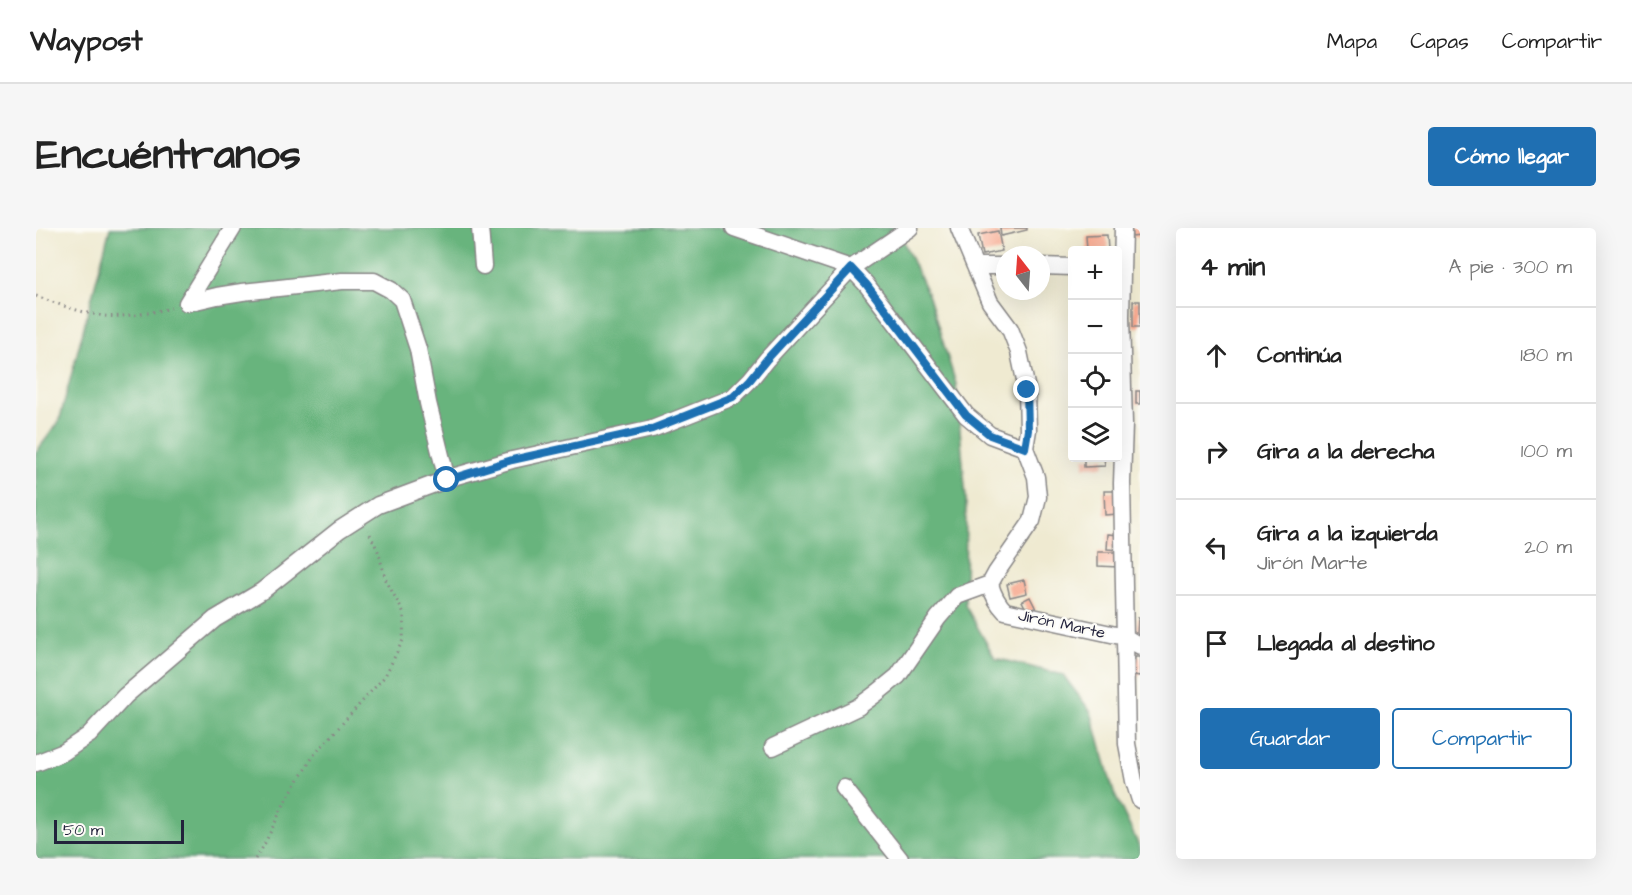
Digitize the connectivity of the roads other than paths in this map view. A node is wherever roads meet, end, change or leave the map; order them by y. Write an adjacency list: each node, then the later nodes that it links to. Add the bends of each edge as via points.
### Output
1 (233, 228): 17 (street, via 187,303 234,293 342,281 374,281 391,290 402,300 418,349)
2 (480, 228): 8 (street)
3 (735, 228): 13 (street)
4 (910, 228): 13 (street)
5 (958, 228): 9 (street)
6 (1122, 228): 7 (street)
7 (1121, 246)
8 (483, 266)
9 (975, 266): 10 (street); 16 (street, via 990,302 1010,329 1019,352 1027,390)
10 (996, 266)
11 (1050, 266): 12 (street)
12 (1068, 267)
13 (851, 268): 16 (street, via 966,415 990,435); 17 (street, via 733,397 652,429 512,460)
14 (1121, 300): 15 (street)
15 (1132, 424): 19 (street, via 1122,483)
16 (1025, 448): 18 (street, via 1036,477 1038,497 1032,520)
17 (447, 480): 22 (street, via 378,505 339,530 262,591 215,619 125,696 89,735 64,752)
18 (990, 584): 19 (street, Jirón Marte, via 1005,611); 21 (street, via 957,596 898,676 877,693 858,707)
19 (1125, 637): 20 (street, Jirón Marte); 24 (street, via 1127,744)
20 (1140, 645)
21 (773, 747)
22 (36, 763)
23 (844, 788): 25 (street)
24 (1140, 800)
25 (900, 859)

